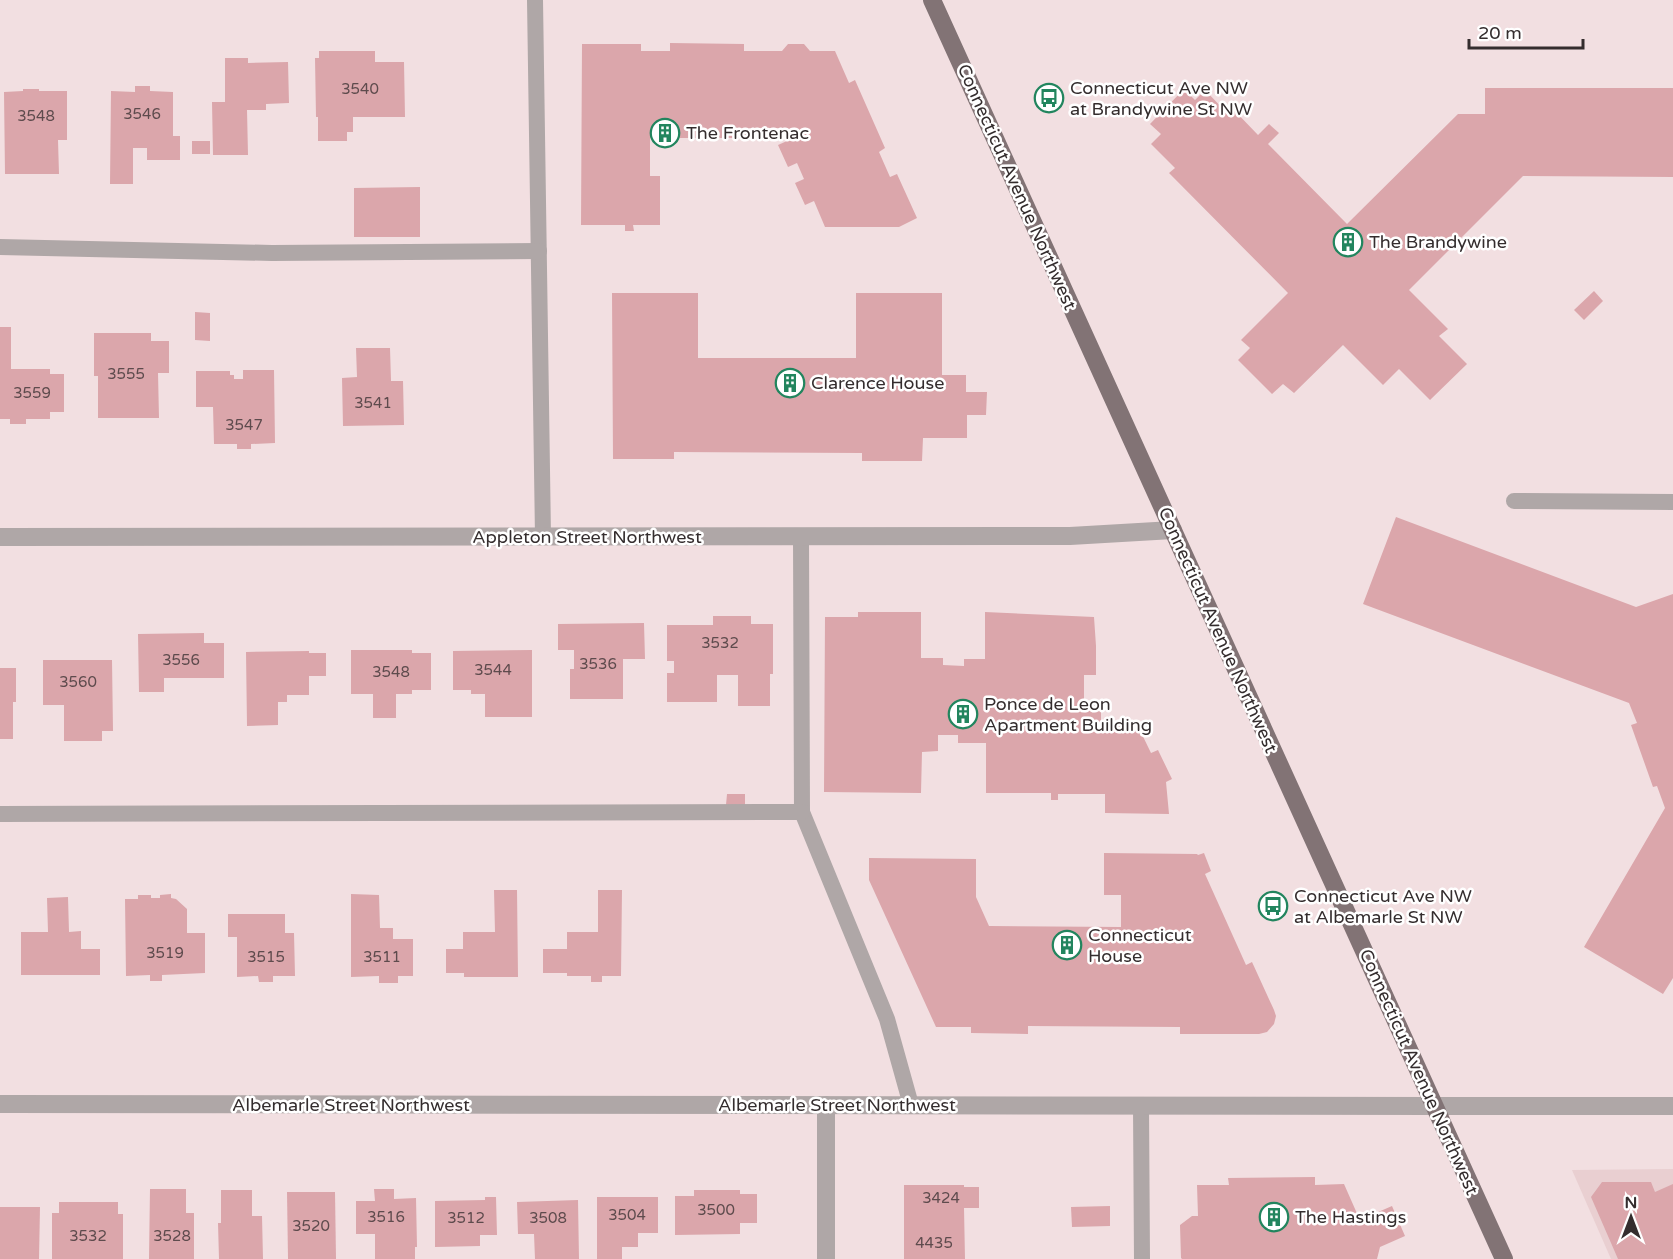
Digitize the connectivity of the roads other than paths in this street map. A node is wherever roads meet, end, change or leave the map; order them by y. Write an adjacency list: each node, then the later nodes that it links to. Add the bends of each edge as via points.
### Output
1 (535, 0): 4 (lane)
2 (932, 0): 7 (main road, Connecticut Avenue Northwest)
3 (0, 247): 4 (lane, via 272,253)
4 (539, 251): 9 (lane)
5 (1514, 501): 6 (lane)
6 (1673, 502)
7 (1173, 531): 10 (street, Appleton Street Northwest, via 1070,536); 17 (main road, Connecticut Avenue Northwest)
8 (0, 537): 9 (street, Appleton Street Northwest)
9 (543, 537): 10 (street, Appleton Street Northwest)
10 (801, 537): 11 (lane)
11 (802, 812): 12 (lane); 15 (lane, via 887,1019)
12 (0, 814)
13 (0, 1104): 14 (street, Albemarle Street Northwest)
14 (826, 1105): 15 (street, Albemarle Street Northwest); 19 (street)
15 (911, 1105): 16 (street, Albemarle Street Northwest)
16 (1141, 1106): 17 (street, Albemarle Street Northwest); 20 (lane)
17 (1435, 1106): 18 (street, Albemarle Street Northwest); 21 (main road, Connecticut Avenue Northwest)
18 (1673, 1107)
19 (826, 1259)
20 (1142, 1259)
21 (1504, 1259)

